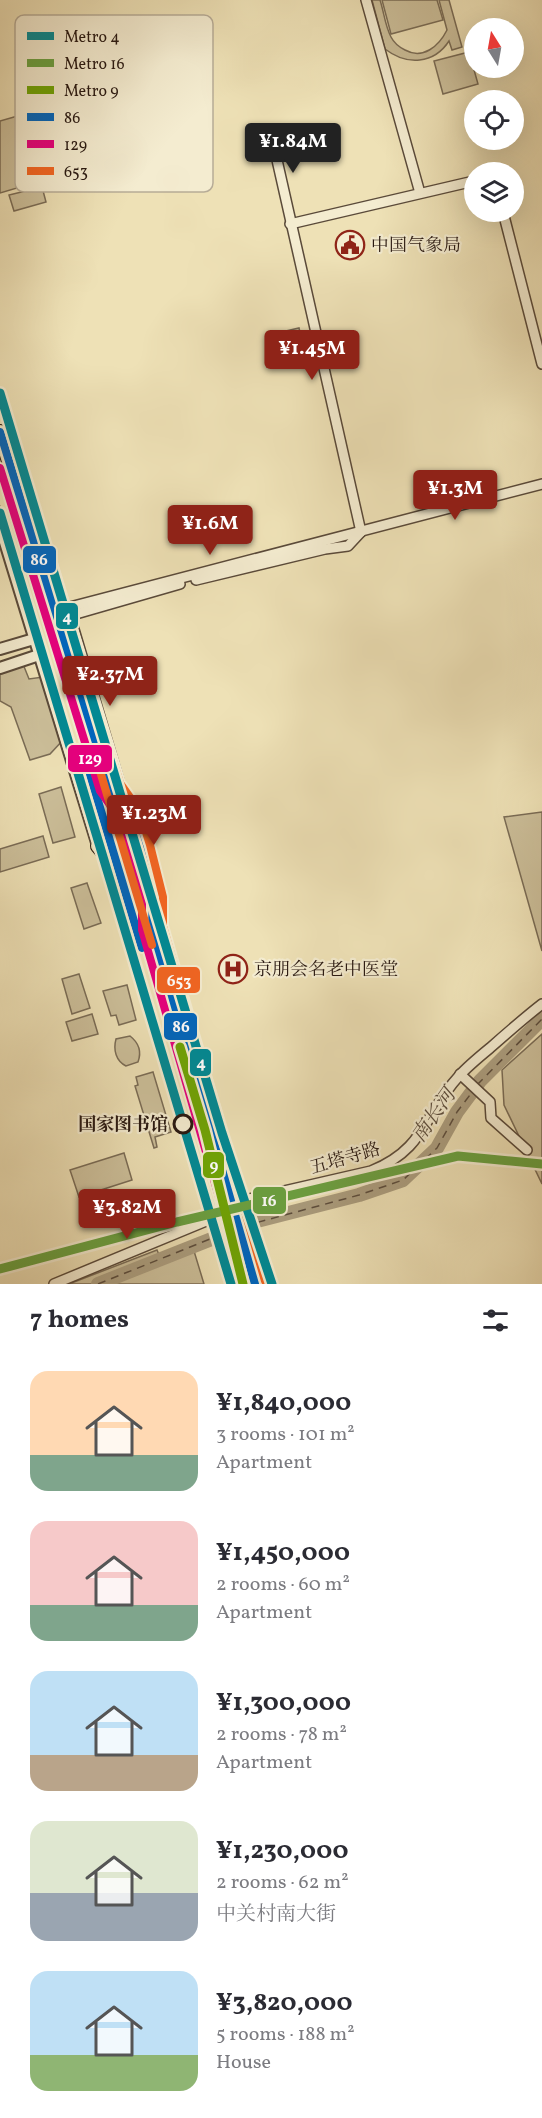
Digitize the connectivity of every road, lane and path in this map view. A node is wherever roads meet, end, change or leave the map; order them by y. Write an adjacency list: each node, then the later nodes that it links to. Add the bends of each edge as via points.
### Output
1 (366, 0): 4 (street)
2 (270, 129): 6 (street)
3 (464, 183): 4 (street)
4 (420, 193): 6 (street)
5 (506, 222): 7 (street)
6 (290, 224): 12 (street)
7 (542, 364)
8 (0, 432): 13 (main road)
9 (542, 483): 12 (street)
10 (1, 488): 13 (main road)
11 (0, 526): 14 (street)
12 (361, 532): 13 (street)
13 (57, 623): 14 (street); 16 (street); 18 (main road); 19 (street); 21 (main road)
14 (34, 639): 15 (street); 16 (street)
15 (0, 649)
16 (39, 656): 17 (street); 20 (street)
17 (0, 668)
18 (110, 788): 19 (main road); 23 (main road)
19 (124, 805): 22 (street)
20 (98, 846): 21 (main road)
21 (120, 872): 28 (main road)
22 (153, 899): 23 (main road)
23 (152, 927): 27 (main road)
24 (542, 1004): 25 (street, 五塔寺路)
25 (460, 1074): 26 (street, via 490,1102 491,1118); 27 (street, 五塔寺路, via 419,1137 390,1164)
26 (527, 1150)
27 (233, 1208): 29 (main road)
28 (218, 1211): 29 (main road); 30 (street, via 211,1218)
29 (239, 1254): 31 (main road); 32 (main road)
30 (54, 1284)
31 (241, 1284)
32 (255, 1284)

